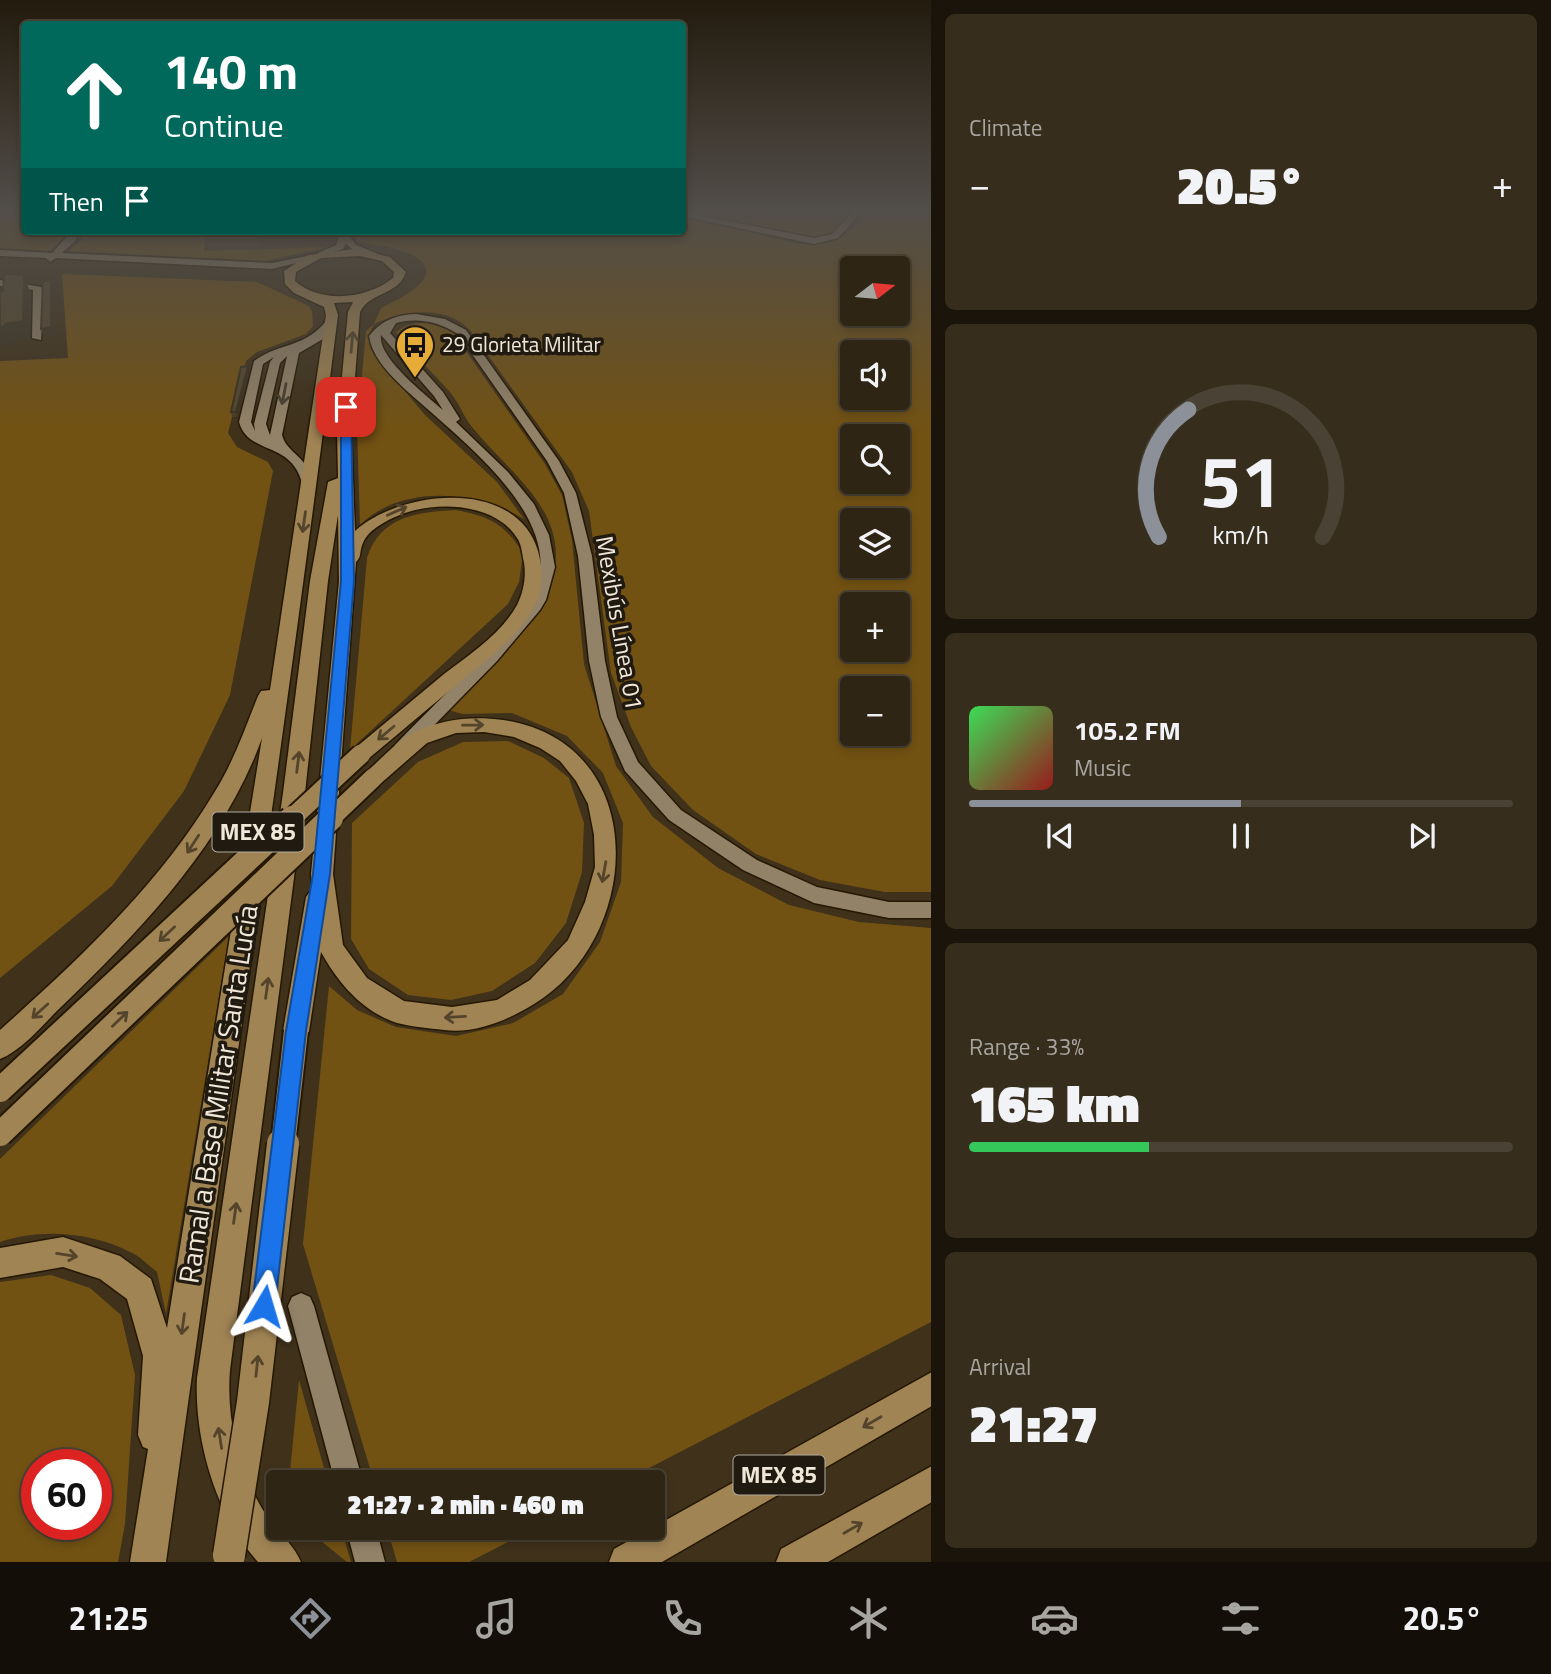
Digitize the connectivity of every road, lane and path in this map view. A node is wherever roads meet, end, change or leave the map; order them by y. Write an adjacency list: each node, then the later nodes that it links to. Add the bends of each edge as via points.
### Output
1 (17, 285): 8 (street, via 36,287 39,292)
2 (291, 285): 4 (main road)
3 (393, 285): 5 (main road)
4 (312, 296): 5 (main road); 6 (main road, via 330,305)
5 (370, 296): 10 (main road, one-way to 5, via 354,312 359,302)
6 (331, 322): 9 (street); 13 (main road)
7 (392, 322): 11 (street, via 387,338 439,394); 11 (street, via 374,336 376,349 422,400); 20 (street, Mexibús Línea 01, via 429,318 462,332 553,461 578,521 609,717 631,766 675,814 750,865 814,895 889,910)
8 (37, 338)
9 (309, 342): 12 (street, one-way to 12, via 292,357 276,435); 12 (street, via 289,349 275,362 260,424 267,442)
10 (344, 430): 15 (main road); 32 (main road, one-way to 10, via 242,1511 222,1454 213,1395 218,1329 294,793 319,581)
11 (461, 431): 14 (street, via 513,484)
12 (282, 449): 13 (street, via 303,464)
13 (309, 488): 17 (main road, one-way to 17)
14 (537, 524): 16 (street, via 540,550); 18 (street, via 546,548 547,569 538,600 506,641)
15 (348, 581): 16 (main road, one-way to 16, via 356,539 377,520 405,506 436,502 468,503 500,512 520,527 533,550); 19 (main road)
16 (534, 581): 22 (main road, one-way to 22, bridge, via 525,605 485,651 361,754)
17 (290, 626): 21 (main road, one-way to 21, via 258,730 189,850 138,913 66,988); 30 (main road, Ramal a Base Militar Santa Lucía / MEX 85, one-way to 30)
18 (373, 779): 19 (main road, one-way to 19, via 420,738 456,726 518,730 567,757 599,804 605,835 606,867 577,947 539,988 501,1011 452,1019 400,1012 358,986 331,948); 23 (main road, one-way to 18, bridge)
19 (322, 874): 31 (main road, MEX 85, one-way to 19, bridge, via 253,1402 296,1031)
20 (931, 910)
21 (0, 1047)
22 (0, 1090)
23 (0, 1134)
24 (0, 1263): 30 (main road, one-way to 30, via 63,1252 110,1267 140,1290 159,1356)
25 (301, 1306): 27 (street)
26 (931, 1389): 34 (main road, MEX 85, one-way to 34)
27 (346, 1470)
28 (931, 1484): 35 (main road, one-way to 28)
29 (364, 1540): 33 (street)
30 (149, 1559)
31 (228, 1562)
32 (283, 1562)
33 (370, 1562)
34 (627, 1562)
35 (794, 1562)

